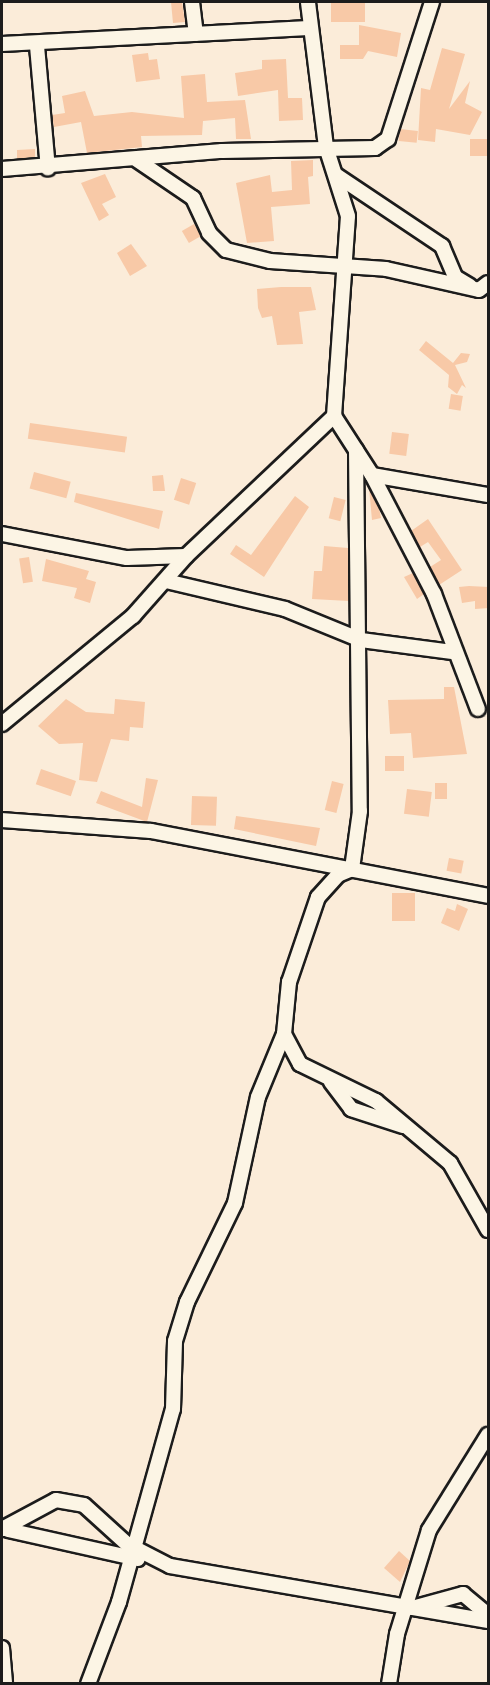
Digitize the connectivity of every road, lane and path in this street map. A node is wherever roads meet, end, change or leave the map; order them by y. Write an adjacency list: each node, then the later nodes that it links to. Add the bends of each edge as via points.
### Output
1 (192, 2): 5 (street)
2 (308, 2): 4 (street)
3 (432, 2): 8 (street, via 388,140 375,148)
4 (309, 28): 5 (street); 8 (street)
5 (196, 34): 7 (street)
6 (2, 44): 7 (street)
7 (37, 46): 11 (street)
8 (326, 147): 9 (street); 12 (street)
9 (137, 160): 11 (street); 13 (street, via 193,198 209,233 226,250 270,261)
10 (2, 169): 11 (street)
11 (48, 169)
12 (336, 175): 13 (street, via 348,216); 14 (street, via 442,246 455,277)
13 (341, 265): 14 (street); 15 (street, via 344,310)
14 (485, 289)
15 (334, 416): 16 (street); 20 (street)
16 (356, 450): 17 (street); 22 (street)
17 (372, 475): 18 (street); 23 (street, via 434,594)
18 (489, 495)
19 (2, 534): 20 (street, via 127,558)
20 (186, 556): 21 (street)
21 (166, 581): 22 (street, via 285,609); 25 (street, via 133,616)
22 (361, 640): 23 (street); 27 (street, via 360,811)
23 (452, 652): 24 (street)
24 (478, 709)
25 (2, 724)
26 (2, 820): 27 (street, via 151,831)
27 (352, 869): 28 (street); 29 (street, via 338,875 318,897 289,982)
28 (489, 896)
29 (284, 1034): 30 (street, via 300,1064 376,1101 450,1163); 33 (street, via 258,1097 235,1203 187,1302 175,1341 173,1409)
30 (489, 1230)
31 (489, 1435): 34 (street, via 429,1530)
32 (5, 1530): 33 (street); 33 (street, via 56,1500 84,1505)
33 (131, 1552): 34 (street, via 170,1566); 39 (street, via 119,1602)
34 (407, 1609): 35 (street, via 463,1594); 36 (street); 40 (street)
35 (489, 1615)
36 (489, 1621)
37 (2, 1648): 38 (street)
38 (5, 1683)
39 (88, 1683)
40 (388, 1683)

